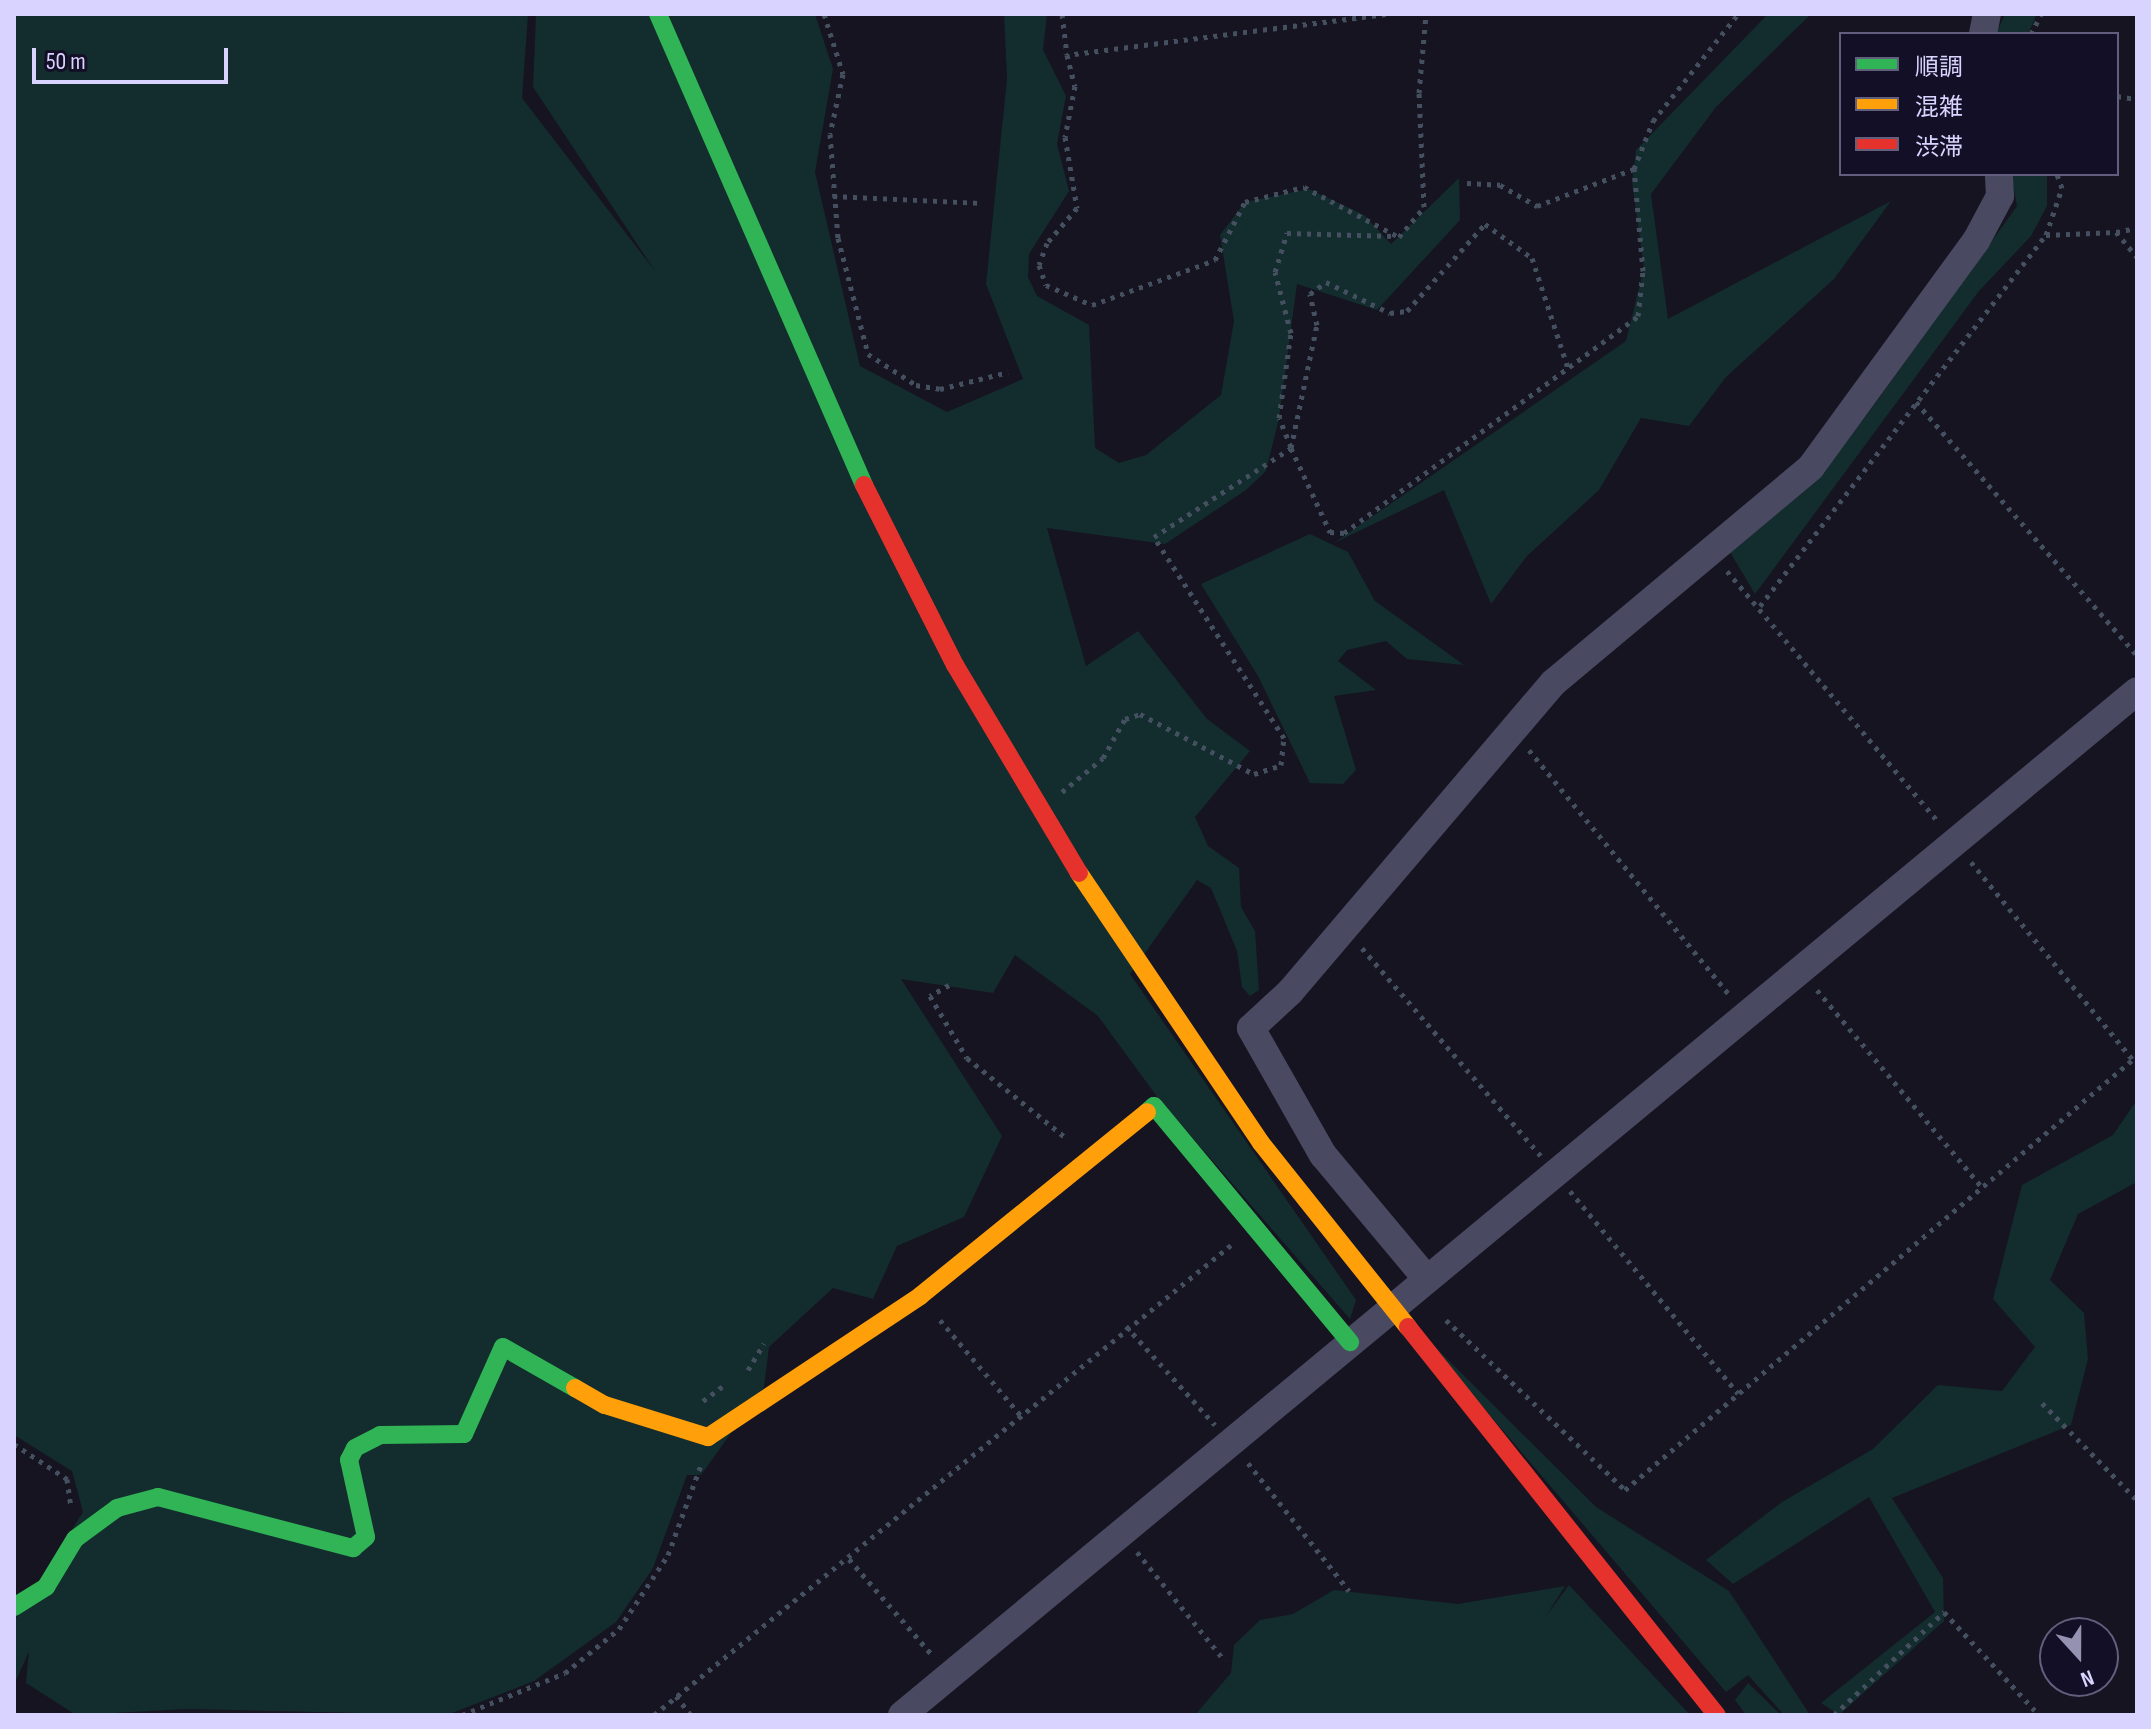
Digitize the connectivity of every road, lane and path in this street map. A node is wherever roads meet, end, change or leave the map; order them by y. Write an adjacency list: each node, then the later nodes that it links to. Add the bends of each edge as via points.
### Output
1 (658, 14): 30 (street, via 827,413 955,665)
2 (824, 14): 14 (path, via 843,74 830,134)
3 (1062, 14): 9 (path)
4 (1386, 14): 9 (path)
5 (1426, 14): 19 (path, via 1419,93 1425,196)
6 (1738, 14): 10 (path, via 1653,121)
7 (2041, 14): 8 (path)
8 (2032, 32)
9 (1067, 55): 19 (path, via 1075,86 1065,137 1077,208 1047,243 1039,265 1046,285 1092,305 1215,260 1245,202 1304,187)
10 (1634, 169): 13 (path, via 1537,206 1500,185); 21 (path, via 1643,271 1638,316)
11 (1999, 176): 25 (street, via 2000,196 1976,241 1848,425 1811,467)
12 (2058, 176): 18 (path, via 2062,188)
13 (1467, 183)
14 (833, 196): 15 (path); 22 (path, via 868,354 916,385 940,389)
15 (979, 203)
16 (2137, 228): 17 (path)
17 (2116, 232): 18 (path); 20 (path)
18 (2046, 235): 23 (path)
19 (1399, 237): 24 (path, via 1287,233 1275,272 1291,333 1279,418)
20 (2137, 257)
21 (1569, 371): 24 (path, via 1344,533 1330,532); 24 (path, via 1532,258 1485,224 1407,311 1390,313 1326,282 1310,294 1317,325)
22 (1008, 372)
23 (1916, 402): 26 (path); 27 (path)
24 (1291, 448): 30 (path, via 1154,537 1284,738 1281,765 1254,774 1140,714 1125,719 1103,758)
25 (1711, 554): 26 (path); 29 (street)
26 (1760, 606): 31 (path)
27 (2137, 655)
28 (2137, 691): 31 (street)
29 (1510, 727): 32 (street); 35 (path)
30 (1040, 810): 43 (street, via 1199,1059)
31 (1956, 843): 33 (street); 36 (path)
32 (1343, 926): 38 (path); 41 (street, via 1251,1028 1323,1155)
33 (1802, 972): 35 (street); 39 (path)
34 (949, 985): 37 (path, via 930,996 967,1058)
35 (1746, 1016): 38 (street)
36 (2135, 1058): 39 (path)
37 (1087, 1158): 40 (street, via 1154,1106); 42 (street)
38 (1555, 1172): 41 (street); 46 (path)
39 (1981, 1186): 46 (path)
40 (1254, 1227): 44 (path); 45 (street)
41 (1420, 1284): 43 (street); 46 (path, via 1625,1490)
42 (920, 1296): 48 (path); 49 (street)
43 (1388, 1310): 45 (street); 65 (street)
44 (1126, 1326): 48 (path); 50 (path)
45 (1350, 1342): 50 (street)
46 (1738, 1393)
47 (2042, 1403): 52 (path)
48 (1022, 1417): 55 (path)
49 (708, 1437): 54 (street, via 605,1405 503,1347 464,1434 380,1435 355,1448 349,1460 366,1537 353,1548 275,1522 201,1514 158,1497 117,1508); 61 (path, via 668,1555 619,1629 565,1673)
50 (1230, 1441): 53 (street); 56 (path)
51 (14, 1444): 54 (path, via 67,1479)
52 (2137, 1500)
53 (1121, 1533): 58 (path); 59 (street)
54 (75, 1539): 57 (street, via 46,1587)
55 (849, 1559): 59 (path); 60 (path)
56 (1349, 1591)
57 (14, 1607)
58 (1225, 1661)
59 (950, 1675): 64 (street)
60 (676, 1696): 62 (path); 63 (path)
61 (462, 1715)
62 (654, 1715)
63 (691, 1715)
64 (902, 1715)
65 (1717, 1715)
66 (1834, 1715): 67 (path, via 1944,1612)
67 (2039, 1715)

